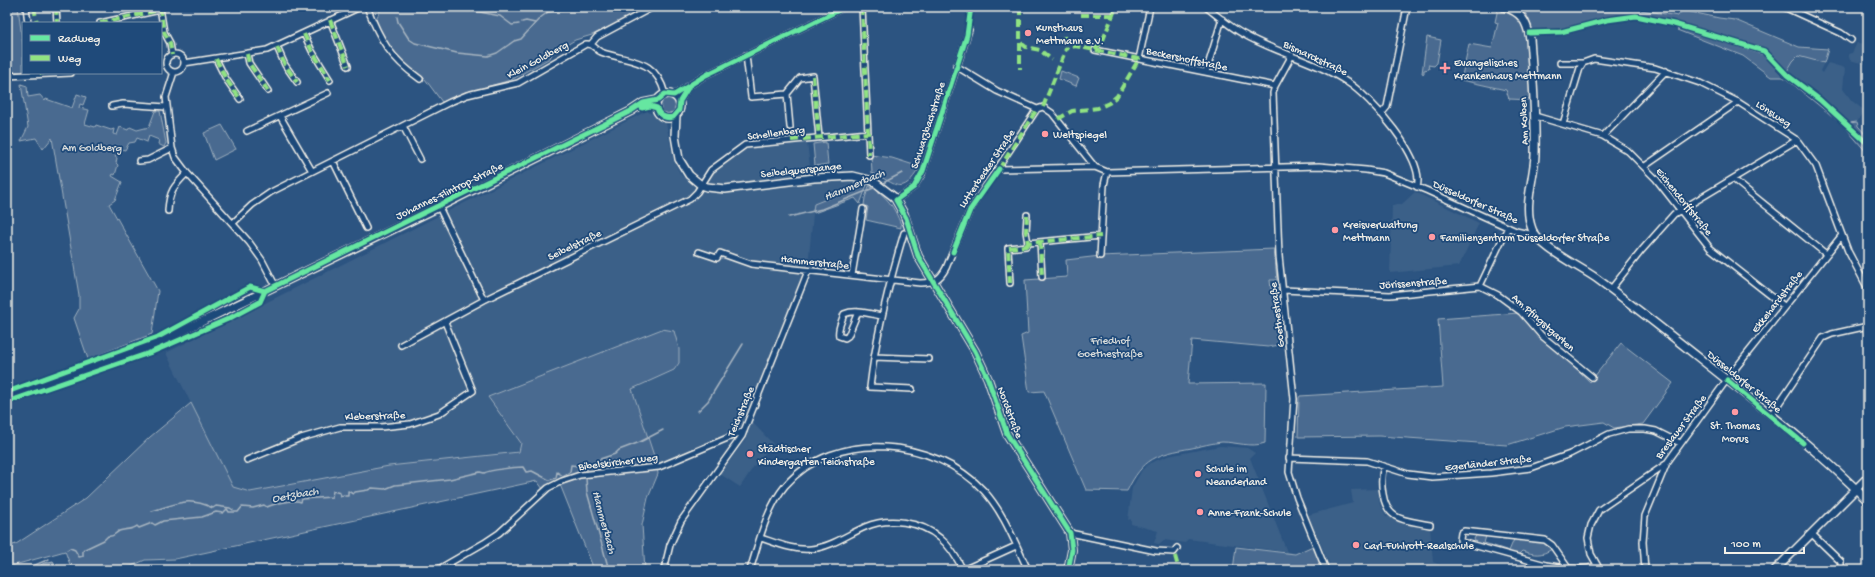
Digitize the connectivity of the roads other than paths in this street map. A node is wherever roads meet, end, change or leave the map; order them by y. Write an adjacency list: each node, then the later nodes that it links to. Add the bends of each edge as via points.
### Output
1 (26, 7): 18 (street)
2 (56, 7): 19 (street)
3 (360, 7): 17 (street)
4 (367, 7): 44 (street, via 378,35 390,54)
5 (654, 7): 24 (street, Klein Goldberg, via 597,37)
6 (845, 7): 29 (street)
7 (862, 7): 72 (street)
8 (1150, 7): 32 (street)
9 (1206, 7): 16 (street, Bismarckstraße)
10 (1407, 7): 63 (street, via 1386,107)
11 (1504, 7): 66 (main road, Am Kolben, via 1522,16 1529,33)
12 (1784, 7): 15 (street)
13 (1801, 7): 15 (street)
14 (160, 9): 20 (street); 28 (street)
15 (1798, 13): 23 (street)
16 (1222, 19): 30 (street, Bismarckstraße, via 1245,35); 41 (street)
17 (330, 20): 22 (street); 37 (street)
18 (28, 22)
19 (57, 22)
20 (104, 22)
21 (969, 30): 38 (street, Schwarzbachstraße)
22 (304, 34): 25 (street); 45 (street)
23 (1851, 40)
24 (591, 44): 51 (street, via 601,52 648,66 661,81); 69 (street, Klein Goldberg, via 582,46 518,83 461,97)
25 (277, 47): 27 (street); 46 (street)
26 (1095, 50): 32 (street, Beckershoffstraße)
27 (247, 54): 31 (street); 49 (street, via 249,63)
28 (172, 55): 33 (street, via 180,56); 36 (street)
29 (746, 55): 47 (street); 52 (street, via 751,97)
30 (1292, 55): 48 (street, Goethestraße); 63 (street, Bismarckstraße, via 1347,82)
31 (216, 59): 33 (street); 54 (street)
32 (1139, 59): 41 (street, Beckershoffstraße)
33 (184, 63): 40 (street, via 182,69)
34 (1560, 63): 35 (street, Lönsweg)
35 (1583, 63): 39 (street, Lönsweg, via 1600,59); 68 (street)
36 (164, 65): 40 (street)
37 (348, 66)
38 (956, 66): 61 (street, Düsseldorfer Straße, via 997,91); 92 (street, Schwarzbachstraße, via 921,177 914,187)
39 (1666, 71): 57 (street, Lönsweg, via 1700,83); 74 (street)
40 (174, 72): 59 (street, via 166,97)
41 (1206, 72): 48 (street, Beckershoffstraße)
42 (35, 74): 43 (street)
43 (7, 76)
44 (420, 79)
45 (330, 80)
46 (297, 82)
47 (689, 86): 53 (street); 56 (street)
48 (1275, 86): 84 (street, Goethestraße)
49 (268, 91)
50 (328, 93): 65 (street)
51 (665, 94): 53 (main road); 55 (main road, Johannes-Flintrop-Straße)
52 (787, 94): 70 (street, Schellenberg); 75 (street, via 800,78 813,76)
53 (674, 95): 56 (main road)
54 (240, 99)
55 (658, 100): 60 (main road); 62 (main road, Johannes-Flintrop-Straße, via 643,103)
56 (680, 101): 64 (main road)
57 (1738, 102): 76 (street, Lönsweg); 82 (street)
58 (112, 106): 59 (street, via 123,104)
59 (166, 107): 77 (street)
60 (657, 108): 62 (main road, Johannes-Flintrop-Straße, via 646,107); 67 (main road, via 660,114)
61 (1037, 109): 83 (street, Düsseldorfer Straße, via 1045,108 1058,119); 85 (street, Lutterbecker Straße)
62 (631, 111): 93 (main road, Johannes-Flintrop-Straße)
63 (1381, 114): 91 (street, Bismarckstraße, via 1406,146 1418,172)
64 (676, 115): 67 (main road); 73 (main road)
65 (280, 116): 71 (street); 86 (street)
66 (1534, 116): 68 (street); 102 (main road, Am Kolben, via 1534,168 1528,211)
67 (668, 118): 73 (main road)
68 (1563, 124): 74 (street, Eichendorffstraße)
69 (403, 126): 79 (street); 81 (street, Klein Goldberg)
70 (790, 127)
71 (247, 131)
72 (868, 133): 75 (street, Schellenberg); 78 (street)
73 (675, 136): 90 (main road, via 681,164)
74 (1603, 136): 82 (street, Eichendorffstraße, via 1628,151)
75 (819, 137): 90 (street, Schellenberg, via 745,145 719,163)
76 (1797, 140): 89 (street); 103 (street, Lönsweg, via 1816,166)
77 (172, 148): 80 (street, via 148,160); 88 (street, via 175,157)
78 (869, 155)
79 (420, 159)
80 (139, 161)
81 (333, 161): 86 (street, Klein Goldberg); 100 (street)
82 (1645, 166): 95 (street, Eichendorffstraße)
83 (1096, 167): 85 (street); 87 (street, Düsseldorfer Straße)
84 (1275, 168): 87 (street, Düsseldorfer Straße); 91 (street, Düsseldorfer Straße, via 1319,166 1366,170); 119 (street, Goethestraße)
85 (999, 169): 114 (street, Lutterbecker Straße, via 970,210 942,276)
86 (312, 171): 98 (street, Klein Goldberg, via 271,192)
87 (1107, 172): 104 (street)
88 (187, 173): 96 (street, via 172,189); 98 (street)
89 (1733, 179): 95 (street); 108 (street)
90 (701, 185): 92 (main road, Seibelquerspange, via 715,189 848,175 867,179 886,189); 121 (street, Seibelstraße, via 690,199)
91 (1417, 187): 99 (street, Düsseldorfer Straße)
92 (896, 200): 114 (main road, via 904,214 918,256)
93 (439, 207): 116 (main road, Johannes-Flintrop-Straße); 121 (street)
94 (863, 209): 111 (street)
95 (1681, 210): 118 (street, via 1669,219); 122 (street, Eichendorffstraße, via 1714,251)
96 (168, 211)
97 (1027, 215): 106 (street)
98 (232, 223): 116 (street, via 262,260)
99 (1508, 227): 102 (street, Düsseldorfer Straße); 117 (street)
100 (366, 228)
101 (904, 233): 113 (street)
102 (1534, 235): 118 (main road, Düsseldorfer Straße, via 1546,247 1576,264)
103 (1842, 235): 108 (street, Ekkehardstraße); 120 (street, Lönsweg, via 1853,263)
104 (1101, 236): 105 (street); 109 (street)
105 (1040, 242): 106 (street); 112 (street)
106 (1028, 243): 115 (street, via 1026,246 1008,248)
107 (699, 252): 110 (street, Hammerstraße, via 717,258 720,253 751,264)
108 (1826, 254): 122 (street, Ekkehardstraße)
109 (1100, 256)
110 (808, 271): 111 (street, Hammerstraße); 135 (street, Teichstraße)
111 (852, 275): 113 (street, Hammerstraße)
112 (1042, 277)
113 (890, 279): 114 (street, Hammerstraße); 124 (street)
114 (934, 282): 145 (main road, Nordstraße, via 988,378 1007,434)
115 (1010, 283)
116 (275, 285): 133 (main road, Johannes-Flintrop-Straße, via 142,349)
117 (1480, 286): 119 (street, Jörissenstraße, via 1390,295); 130 (street, Am Pfingstgarten, via 1498,294 1521,312 1541,334)
118 (1611, 289): 131 (main road, Düsseldorfer Straße)
119 (1283, 290): 137 (street, Goethestraße, via 1294,399)
120 (1868, 290)
121 (484, 300): 125 (street, Seibelstraße)
122 (1784, 306): 131 (street, Ekkehardstraße)
123 (858, 312): 123 (street, via 844,314 838,333 840,336 848,336); 124 (street)
124 (882, 316): 128 (street)
125 (445, 322): 127 (street, Seibelstraße); 138 (street, Kleberstraße, via 474,391 439,414 410,424 340,427 301,438)
126 (1868, 326): 134 (street, via 1823,338)
127 (401, 345)
128 (874, 357): 129 (street); 132 (street, via 870,387)
129 (929, 359)
130 (1592, 377)
131 (1727, 380): 134 (main road, Düsseldorfer Straße); 136 (street, Breslauer Straße)
132 (912, 389)
133 (7, 397)
134 (1771, 415): 142 (main road, Düsseldorfer Straße)
135 (744, 431): 152 (street, Bibelskircher Weg, via 659,466 580,475 562,481 548,488 499,533); 153 (street, Teichstraße, via 680,521)
136 (1680, 444): 139 (street, Breslauer Straße); 140 (street, Egerländer Straße, via 1661,433 1645,429 1628,429 1609,434 1570,454 1541,465 1518,470 1425,477)
137 (1289, 458): 140 (street, Egerländer Straße, via 1367,461); 158 (street, Goethestraße, via 1292,484)
138 (247, 460)
139 (1666, 464): 151 (street, Breslauer Straße, via 1596,513 1588,538 1591,554); 159 (street, via 1645,516)
140 (1384, 466): 144 (street, via 1382,486 1384,504 1388,511 1400,519)
141 (1868, 477): 142 (main road)
142 (1857, 490): 143 (main road, Düsseldorfer Straße); 146 (main road)
143 (1868, 501)
144 (1430, 525)
145 (1070, 533): 149 (street, via 1156,550 1174,552); 157 (main road, Nordstraße, via 1072,550)
146 (1812, 534): 160 (main road); 161 (street, via 1841,562)
147 (761, 538): 148 (street, via 769,513 780,494 791,480 807,467 831,455 886,447 918,451 943,460 961,471 983,490 998,508); 154 (street); 155 (street, via 809,550 832,544 871,525 906,522 940,537 953,552)
148 (1016, 546): 155 (street); 156 (street)
149 (1177, 548)
150 (1568, 568): 150 (street, via 1551,544 1545,540 1464,531 1461,533 1462,542 1546,565); 151 (street)
151 (1599, 568)
152 (437, 570)
153 (664, 570)
154 (750, 570)
155 (963, 570)
156 (1028, 570)
157 (1068, 570)
158 (1326, 570)
159 (1645, 570)
160 (1775, 570)
161 (1842, 570)

